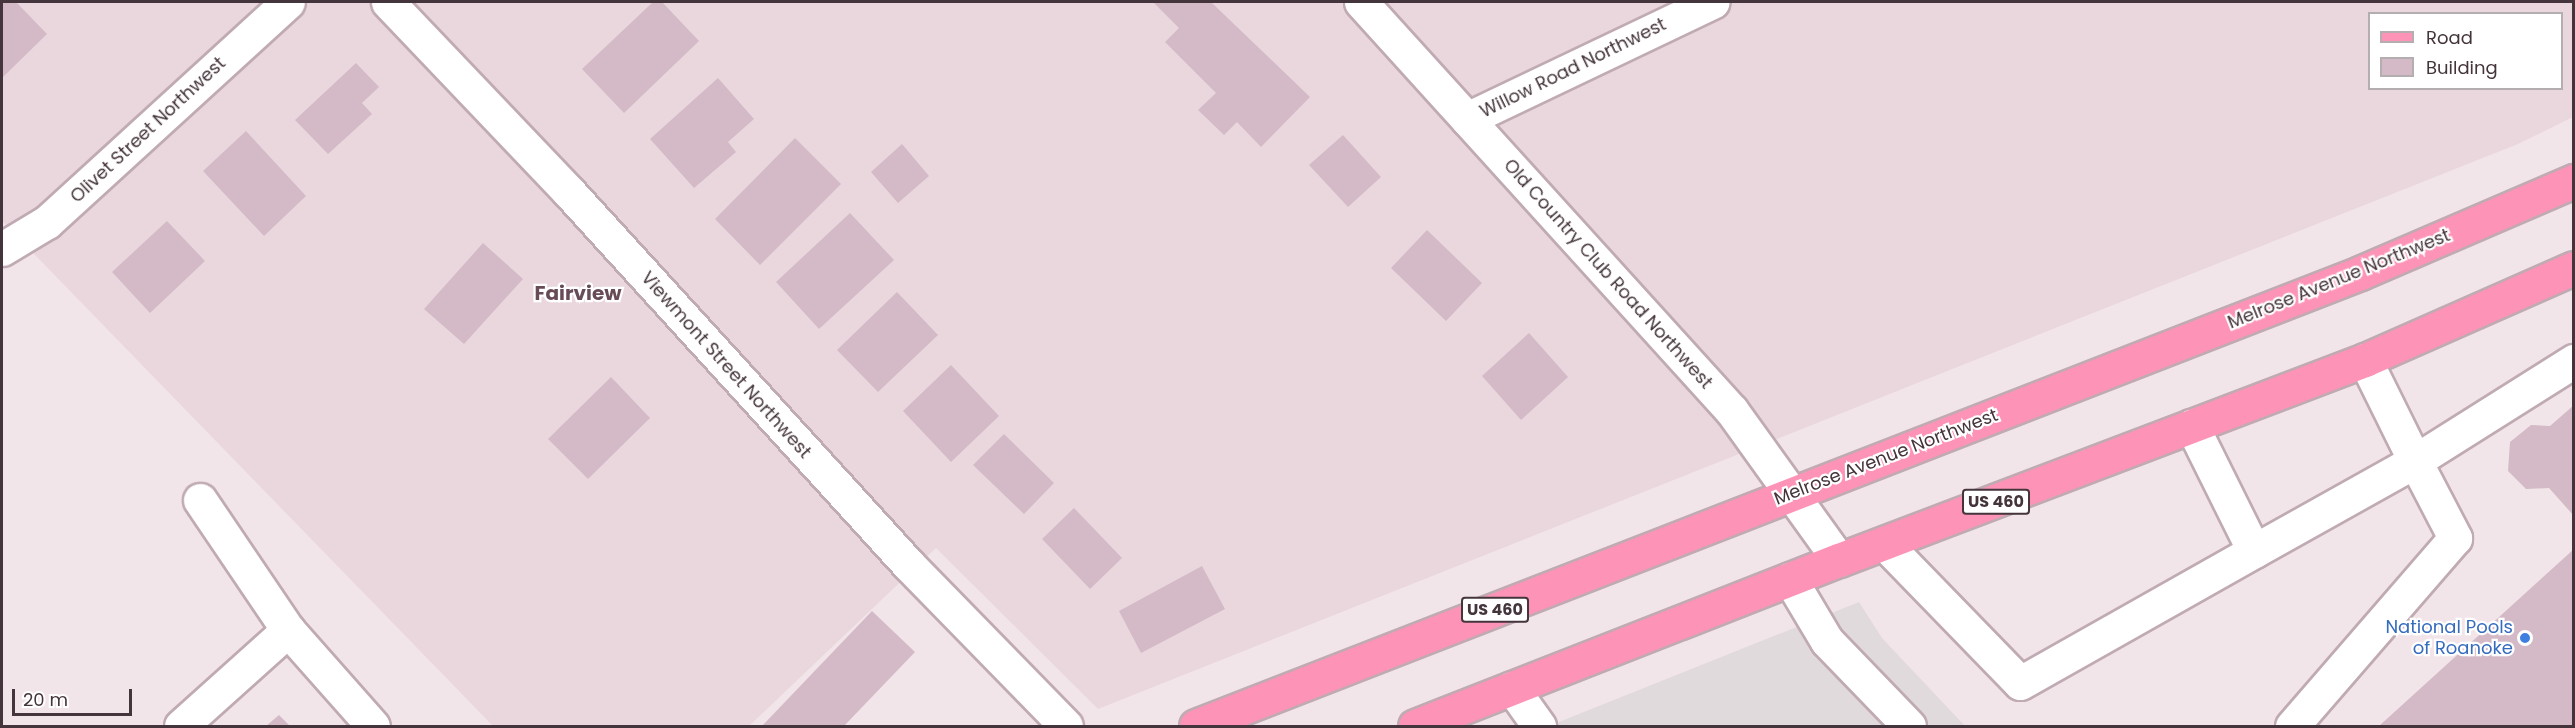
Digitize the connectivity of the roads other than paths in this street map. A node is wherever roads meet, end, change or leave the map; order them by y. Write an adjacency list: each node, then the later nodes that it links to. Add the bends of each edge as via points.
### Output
1 (288, 2): 7 (street, Olivet Street Northwest, via 47,222)
2 (388, 2): 24 (street, Viewmont Street Northwest, via 569,192 908,564)
3 (1361, 2): 5 (street, Old Country Club Road Northwest)
4 (1712, 2): 5 (street, Willow Road Northwest)
5 (1467, 119): 13 (street, Old Country Club Road Northwest, via 1732,411)
6 (2574, 181): 13 (main road, Melrose Avenue Northwest / US 460, via 2360,273)
7 (2, 249)
8 (2574, 268): 9 (main road, US 460)
9 (2365, 360): 11 (main road, US 460); 12 (street)
10 (2574, 361): 12 (street)
11 (2192, 426): 15 (main road, US 460); 16 (street)
12 (2415, 461): 16 (street); 28 (street, via 2455,538)
13 (1794, 493): 17 (street, Old Country Club Road Northwest); 25 (main road, Melrose Avenue Northwest / US 460)
14 (200, 500): 19 (street)
15 (1886, 544): 16 (street, via 2020,683); 17 (main road, US 460)
16 (2254, 551)
17 (1839, 560): 18 (main road, US 460)
18 (1790, 579): 20 (main road, US 460); 21 (street, via 1827,641)
19 (288, 630): 22 (street); 23 (street)
20 (1512, 688): 26 (main road, US 460); 27 (street)
21 (1904, 723)
22 (181, 726)
23 (373, 726)
24 (1066, 726)
25 (1196, 726)
26 (1415, 726)
27 (1539, 726)
28 (2292, 726)

